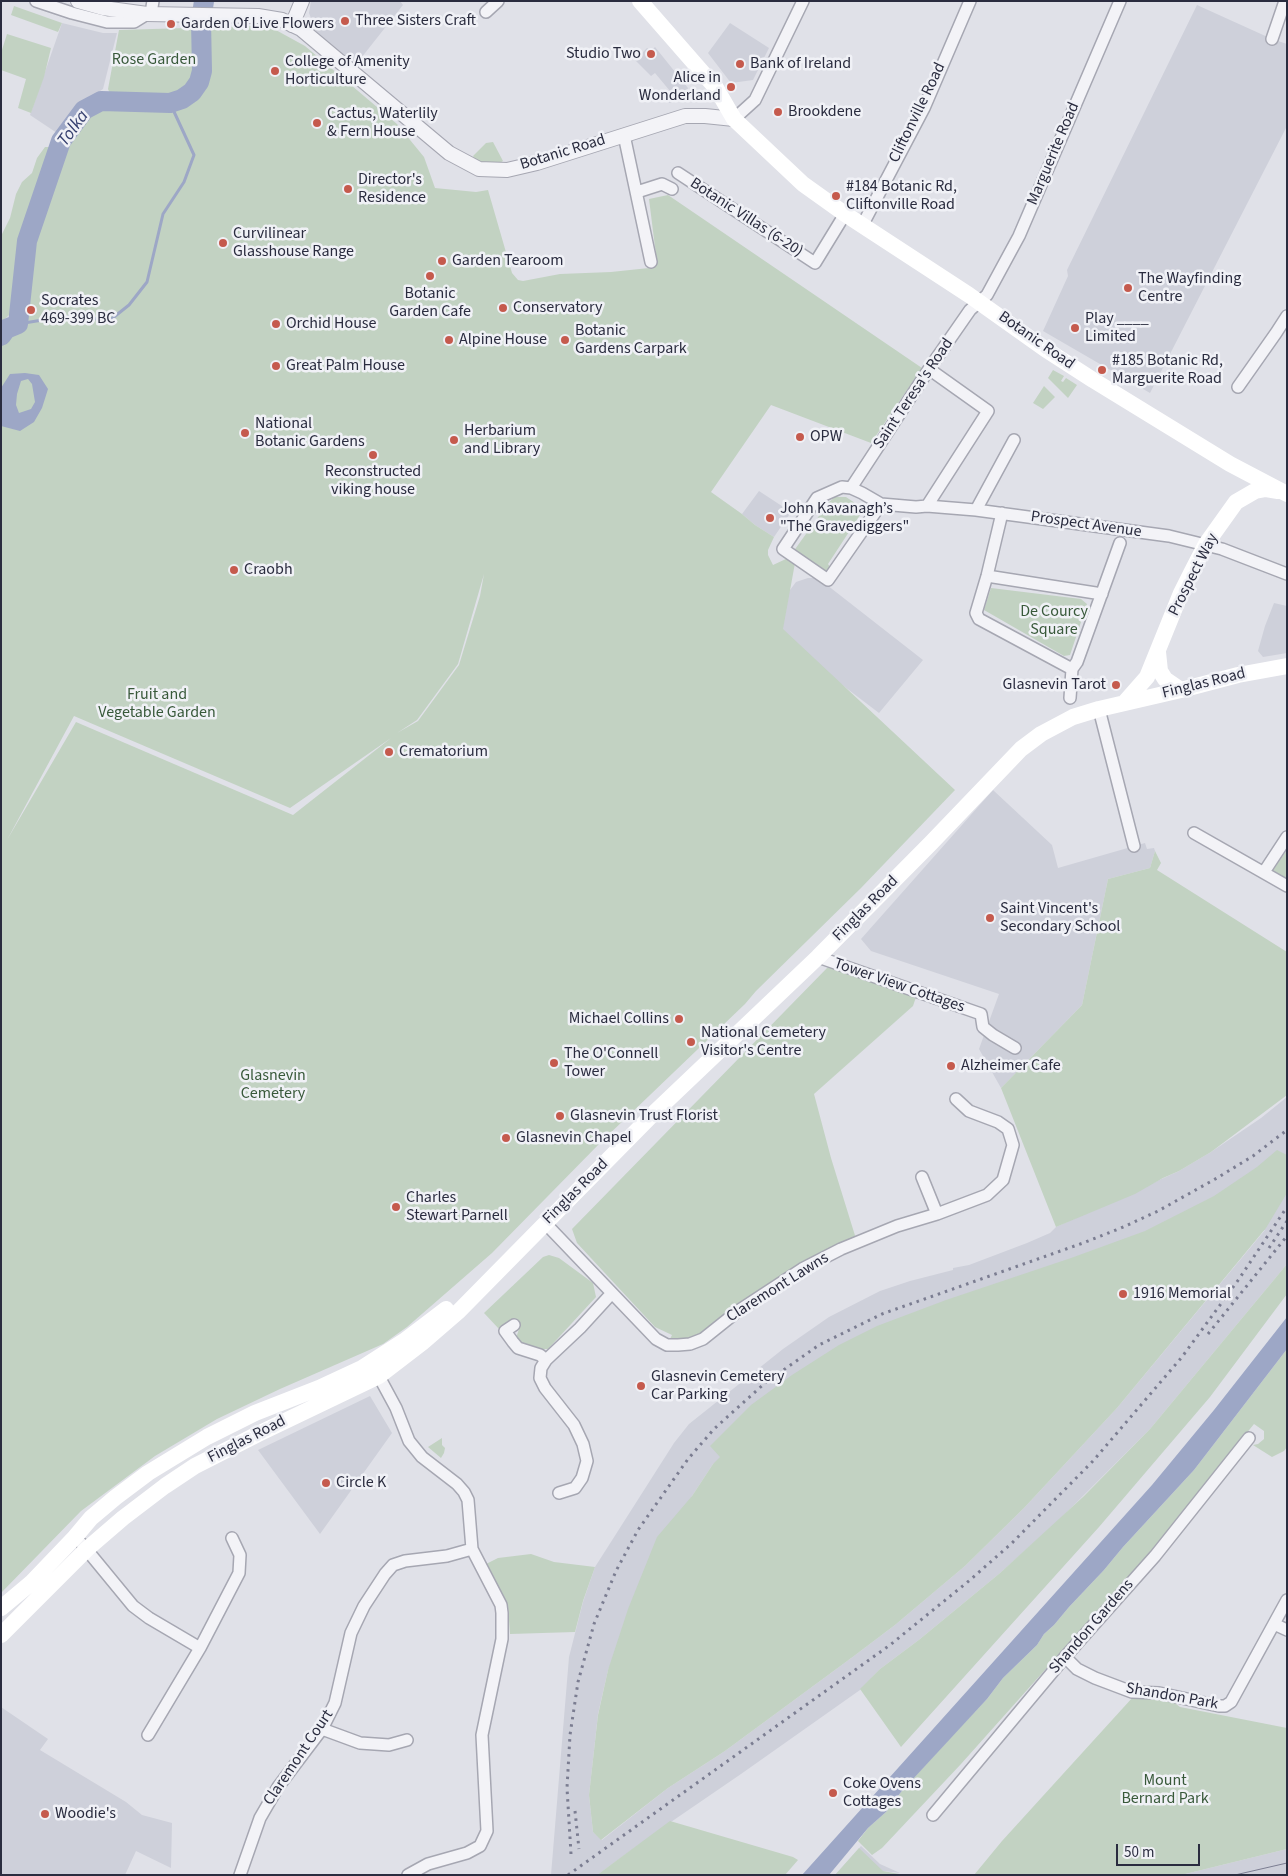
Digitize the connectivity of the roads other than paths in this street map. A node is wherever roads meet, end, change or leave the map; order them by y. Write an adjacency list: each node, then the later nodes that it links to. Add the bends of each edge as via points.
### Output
1 (36, 1): 10 (street, via 107,22 134,22)
2 (78, 1): 10 (street, Botanic Road, via 103,8)
3 (302, 1): 12 (street)
4 (498, 1): 11 (street)
5 (640, 1): 14 (main road, via 716,88)
6 (803, 1): 14 (street, via 755,100)
7 (970, 1): 20 (street, Cliftonville Road, via 924,108)
8 (1120, 1): 22 (street, Marguerite Road, via 1019,236 987,296)
9 (1285, 1): 13 (street)
10 (150, 9): 12 (street, Botanic Road, via 190,15 258,16)
11 (486, 12)
12 (292, 25): 15 (street, Botanic Road, via 321,45 449,153 479,169 507,170 537,163)
13 (1272, 39)
14 (734, 119): 15 (street, Botanic Road, via 685,116); 19 (main road, Botanic Road, via 803,184)
15 (624, 135): 18 (street)
16 (678, 173): 19 (street, Botanic Villas (6-20), via 815,263)
17 (672, 189): 18 (street, via 662,184)
18 (637, 192): 21 (street)
19 (845, 214): 20 (main road, Botanic Road)
20 (863, 224): 22 (main road, Botanic Road)
21 (652, 262)
22 (980, 302): 24 (street, Saint Teresa's Road, via 970,310); 27 (main road, Botanic Road, via 1073,368)
23 (1287, 316): 25 (street)
24 (929, 369): 28 (street, Saint Teresa's Road); 32 (street, via 988,411)
25 (1238, 387)
26 (1014, 440): 33 (street)
27 (1230, 464): 29 (main road, Botanic Road); 30 (main road, via 1238,480)
28 (851, 488): 31 (street); 31 (street, via 842,487 817,498 783,549 828,580)
29 (1285, 493): 30 (main road, Botanic Road, via 1266,489 1255,491)
30 (1236, 502): 36 (main road, Prospect Way)
31 (881, 504): 32 (street, Prospect Avenue)
32 (927, 506): 33 (street, Prospect Avenue)
33 (976, 510): 34 (street, Prospect Avenue)
34 (1002, 513): 36 (street, Prospect Avenue); 38 (street)
35 (1120, 543): 39 (street)
36 (1206, 544): 37 (street, Prospect Avenue); 40 (main road, Prospect Way, via 1181,593)
37 (1287, 574)
38 (987, 576): 39 (street); 42 (street, via 976,613 979,619)
39 (1102, 594): 42 (street, via 1078,662)
40 (1158, 652): 43 (main road, via 1160,671); 45 (main road, Prospect Way, via 1147,677)
41 (1287, 666): 43 (main road, Finglas Road)
42 (1072, 669): 44 (street)
43 (1180, 690): 45 (main road, Finglas Road)
44 (1070, 698)
45 (1125, 702): 46 (main road, Finglas Road)
46 (1099, 709): 49 (street); 52 (main road, Finglas Road, via 1053,726 1021,749)
47 (1194, 833): 50 (street)
48 (1287, 837): 50 (street)
49 (1134, 846)
50 (1264, 872): 51 (street)
51 (1287, 886)
52 (818, 958): 53 (street, Tower View Cottages, via 981,1014 983,1027); 57 (main road, Finglas Road, via 655,1112)
53 (1015, 1048)
54 (956, 1099): 56 (street, Claremont Lawns, via 969,1110 1008,1129 1013,1145 1003,1180 987,1195)
55 (922, 1177): 56 (street)
56 (937, 1214): 59 (street, Claremont Lawns, via 857,1242 802,1269 738,1311 703,1339 690,1344 678,1346 656,1339)
57 (545, 1223): 58 (main road, Finglas Road); 59 (street, Claremont Lawns)
58 (506, 1263): 62 (main road, Finglas Road, via 404,1341); 63 (main road, Finglas Road, via 459,1311)
59 (612, 1293): 61 (street)
60 (514, 1325): 61 (street, via 505,1331 518,1348)
61 (546, 1360): 65 (street, via 540,1378 574,1425 587,1460 575,1488)
62 (371, 1361): 63 (street); 66 (main road, Finglas Road, via 319,1388 255,1413 207,1437 130,1486 91,1518)
63 (378, 1376): 68 (street, via 396,1408 409,1442 464,1492 468,1500); 69 (main road, Finglas Road, via 195,1466 140,1504)
64 (1249, 1438): 76 (street, Shandon Gardens, via 1155,1556)
65 (559, 1493)
66 (75, 1537): 69 (street); 71 (main road, Finglas Road)
67 (232, 1538): 75 (street, via 240,1555 239,1573)
68 (472, 1549): 77 (street, Claremont Court, via 405,1561 393,1565 385,1574 351,1633 335,1703); 82 (street, via 501,1605 502,1619 502,1639 482,1735 487,1831 480,1846 428,1864)
69 (87, 1550): 74 (main road, Finglas Road); 75 (street, via 133,1606)
70 (1287, 1600): 72 (street, Shandon Park)
71 (1, 1608)
72 (1274, 1624): 73 (street); 76 (street, Shandon Park, via 1226,1706 1159,1693 1132,1692 1077,1669)
73 (1287, 1630)
74 (1, 1636)
75 (200, 1648): 78 (street)
76 (1065, 1657): 80 (street, Shandon Gardens)
77 (322, 1729): 79 (street, via 360,1743 389,1745); 81 (street, Claremont Court, via 278,1787 260,1818)
78 (148, 1735)
79 (407, 1740)
80 (933, 1815)
81 (240, 1875)
82 (408, 1875)

